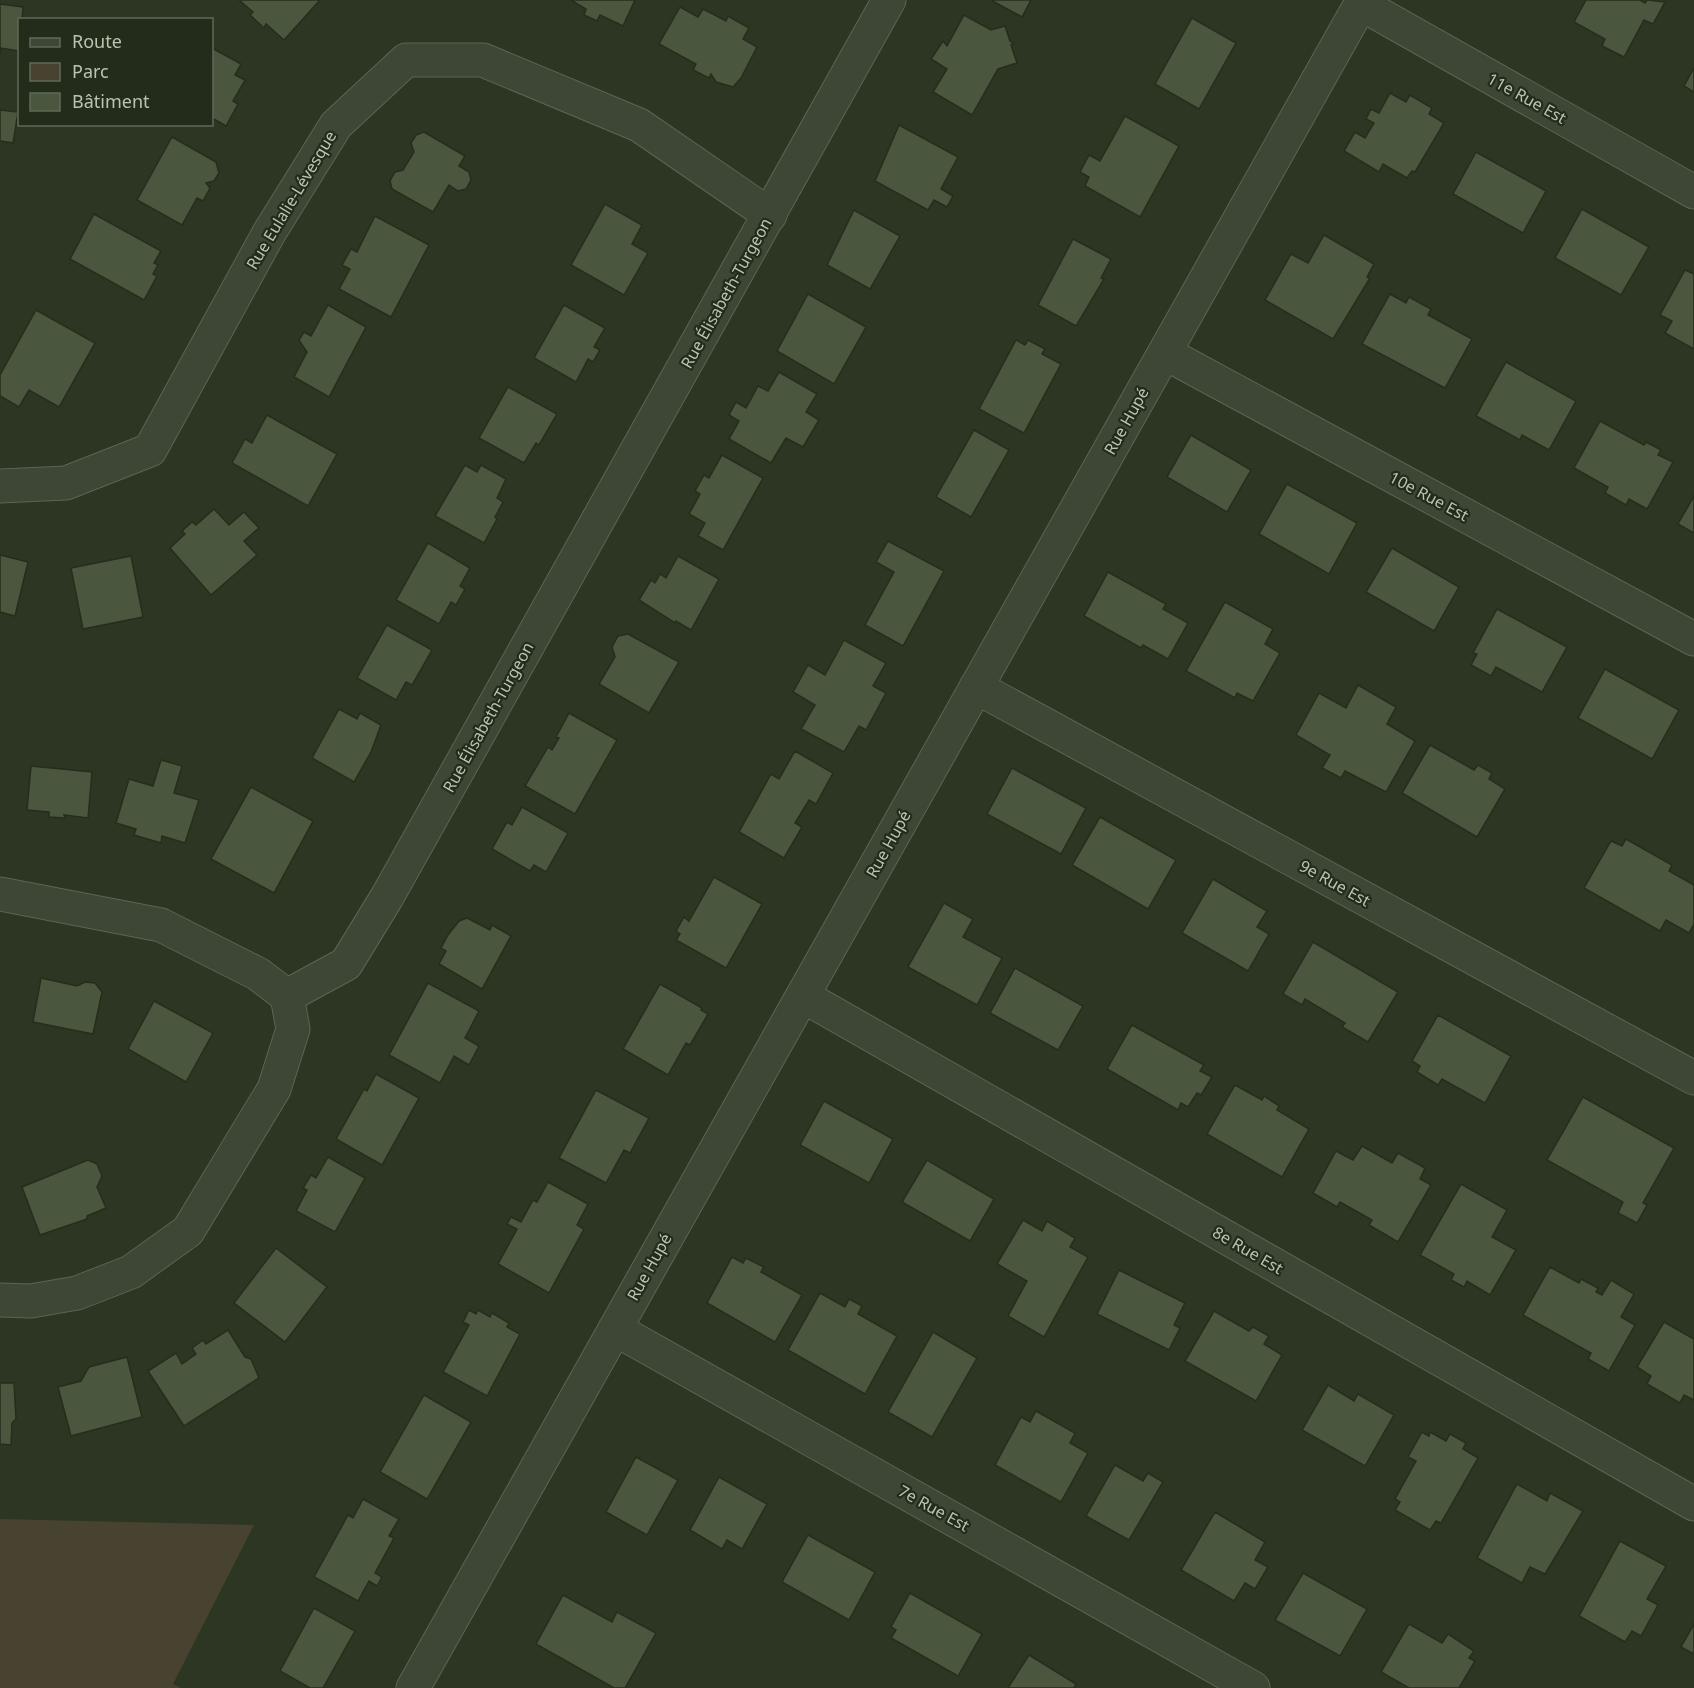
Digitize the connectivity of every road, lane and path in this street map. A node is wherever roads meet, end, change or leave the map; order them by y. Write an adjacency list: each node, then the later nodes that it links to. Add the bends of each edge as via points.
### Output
1 (889, 0): 4 (street, Rue Élisabeth-Turgeon)
2 (1362, 2): 3 (street, 11e Rue Est); 5 (street, Rue Hupé)
3 (1694, 192)
4 (770, 215): 6 (street, Rue Eulalie-Lévesque, via 639,126 483,60 406,60 336,125 269,233 150,450 66,483); 10 (street, Rue Élisabeth-Turgeon, via 346,964)
5 (1164, 353): 7 (street, 10e Rue Est); 8 (street, Rue Hupé)
6 (0, 486)
7 (1694, 639)
8 (976, 687): 11 (street, Rue Hupé); 12 (street, 9e Rue Est)
9 (0, 894): 10 (street, via 161,925 258,974)
10 (287, 996): 13 (street, via 293,1029 274,1089 188,1231 131,1272 77,1293 31,1301)
11 (803, 996): 14 (street, Rue Hupé); 15 (street, 8e Rue Est)
12 (1694, 1078)
13 (0, 1300)
14 (615, 1329): 16 (street, Rue Hupé); 17 (street, 7e Rue Est)
15 (1694, 1504)
16 (413, 1688)
17 (1253, 1688)

